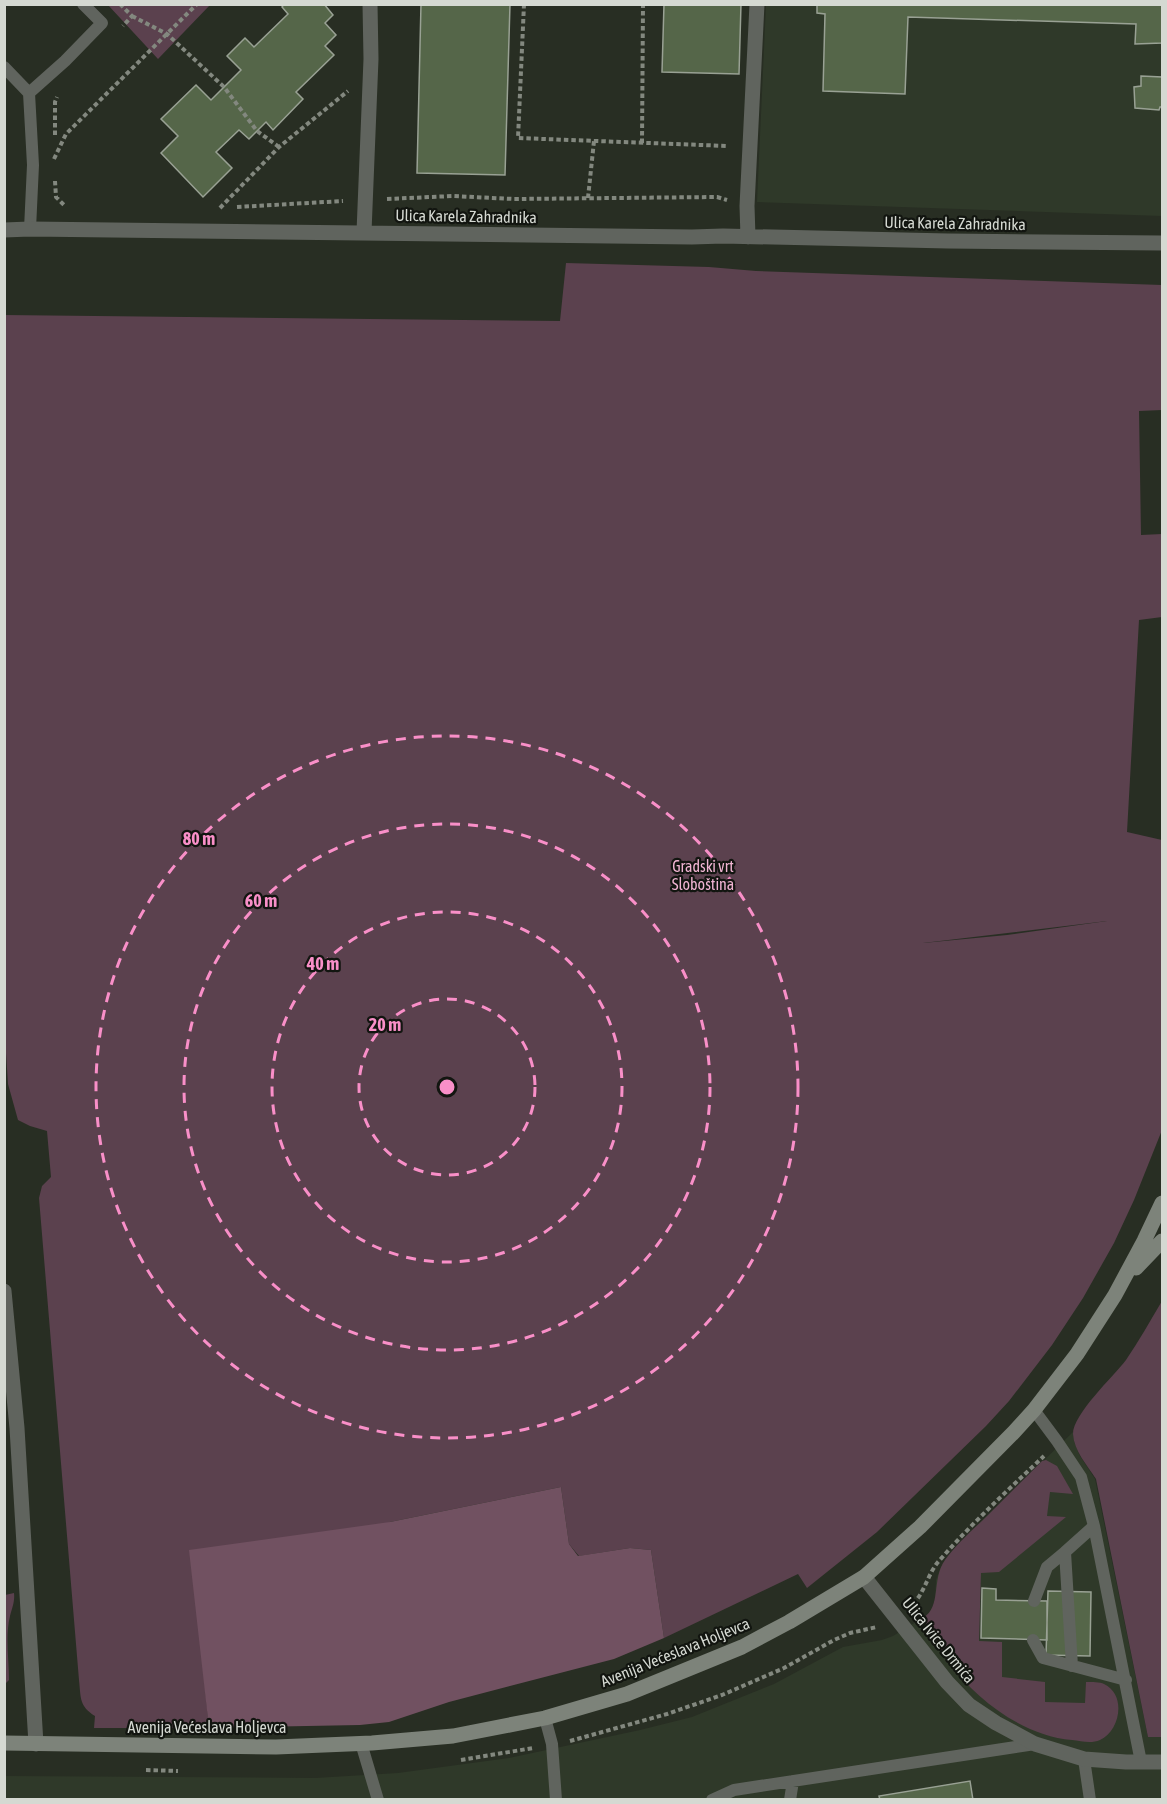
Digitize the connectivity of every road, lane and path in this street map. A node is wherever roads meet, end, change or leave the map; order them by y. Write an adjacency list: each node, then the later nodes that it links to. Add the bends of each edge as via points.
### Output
1 (83, 4): 13 (lane, via 102,23)
2 (120, 4): 8 (path)
3 (197, 4): 10 (path)
4 (370, 4): 11 (street)
5 (524, 4): 16 (path, via 518,138)
6 (643, 4): 17 (path)
7 (757, 4): 20 (street)
8 (132, 16): 9 (path); 10 (path)
9 (117, 32)
10 (167, 34): 19 (path, via 224,87 257,131); 21 (path, via 66,135)
11 (370, 59): 19 (path, via 347,91); 25 (street)
12 (4, 67): 13 (lane)
13 (29, 93): 30 (lane, via 33,165)
14 (58, 96): 15 (path)
15 (54, 136)
16 (594, 141): 17 (path); 24 (path)
17 (642, 143): 20 (path)
18 (54, 147): 21 (path)
19 (279, 147): 29 (path)
20 (750, 147): 26 (street)
21 (54, 159): 22 (path)
22 (54, 168)
23 (55, 178): 27 (path, via 56,198)
24 (588, 198): 25 (path); 26 (path, via 717,197)
25 (365, 199): 29 (path); 32 (street)
26 (747, 206): 33 (street)
27 (68, 208)
28 (209, 208): 29 (path)
29 (220, 208)
30 (30, 229): 31 (street, Ulica Karela Zahradnika); 32 (street, Ulica Karela Zahradnika)
31 (4, 230)
32 (364, 232): 33 (street, Ulica Karela Zahradnika)
33 (748, 237): 34 (street, Ulica Karela Zahradnika)
34 (1162, 243)
35 (1162, 1203): 37 (street, Avenija Većeslava Holjevca)
36 (1162, 1241): 37 (street)
37 (1121, 1284): 39 (street, Avenija Većeslava Holjevca, via 1077,1354)
38 (4, 1291): 54 (street, via 17,1428)
39 (1034, 1410): 41 (lane, via 1081,1478); 43 (street, Avenija Većeslava Holjevca, via 920,1527)
40 (1044, 1455): 45 (path, via 961,1536 934,1567)
41 (1095, 1526): 42 (lane); 49 (lane)
42 (1065, 1552): 44 (lane, via 1047,1567); 48 (lane)
43 (864, 1577): 50 (street, Avenija Većeslava Holjevca, via 742,1647 627,1694); 55 (street, Ulica Ivice Drmića, via 969,1705)
44 (1034, 1601)
45 (915, 1602)
46 (883, 1626): 51 (path, via 842,1636 784,1668 722,1695)
47 (1033, 1640): 48 (lane, via 1043,1658)
48 (1072, 1666): 49 (lane)
49 (1126, 1680): 57 (lane)
50 (545, 1718): 53 (street, Avenija Većeslava Holjevca, via 453,1736); 61 (lane, via 552,1744)
51 (573, 1741)
52 (4, 1743): 54 (street, Avenija Većeslava Holjevca)
53 (361, 1743): 54 (street, Avenija Većeslava Holjevca, via 276,1747); 60 (lane)
54 (36, 1744)
55 (1035, 1744): 56 (street, Ulica Ivice Drmića); 59 (lane)
56 (1084, 1759): 57 (street, Ulica Ivice Drmića); 64 (lane)
57 (1141, 1762): 58 (street, Ulica Ivice Drmića)
58 (1162, 1762)
59 (793, 1781): 62 (lane, via 734,1790); 63 (lane)
60 (378, 1800)
61 (556, 1800)
62 (712, 1800)
63 (790, 1800)
64 (1090, 1800)

